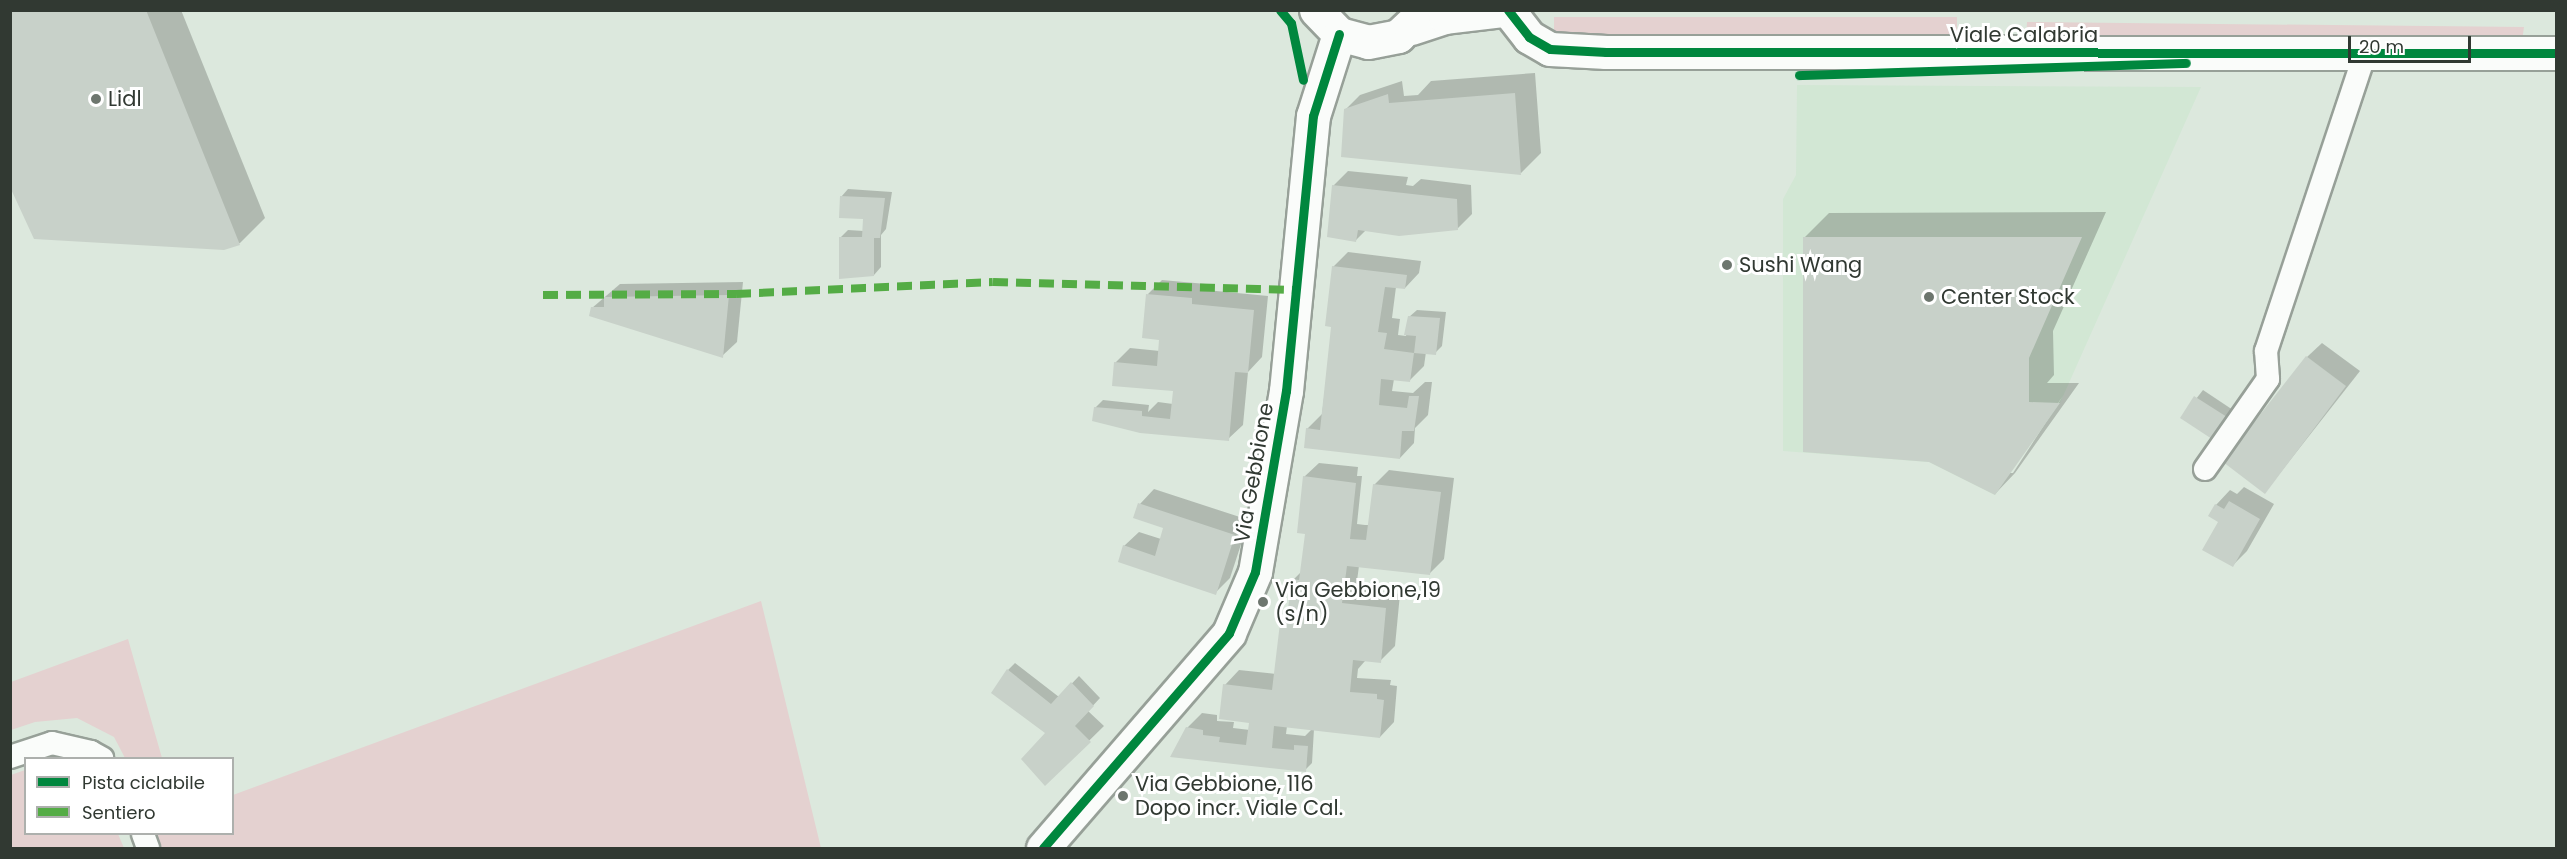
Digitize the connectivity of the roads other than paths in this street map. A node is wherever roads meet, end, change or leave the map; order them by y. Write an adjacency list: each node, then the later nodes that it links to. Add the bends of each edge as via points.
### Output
1 (1316, 10): 5 (street)
2 (1503, 10): 4 (street)
3 (1508, 10): 6 (street, Viale Calabria, via 1529,37 1550,49 1562,50)
4 (1418, 19): 5 (street, via 1398,36 1376,41)
5 (1339, 34): 11 (street, Via Gebbione, via 1313,116 1287,391 1255,572 1229,633)
6 (2365, 53): 7 (street, Viale Calabria); 8 (lane, via 2266,351 2268,379)
7 (2556, 53)
8 (2205, 469)
9 (10, 757): 10 (lane, via 52,743)
10 (99, 757)
11 (1043, 849)

